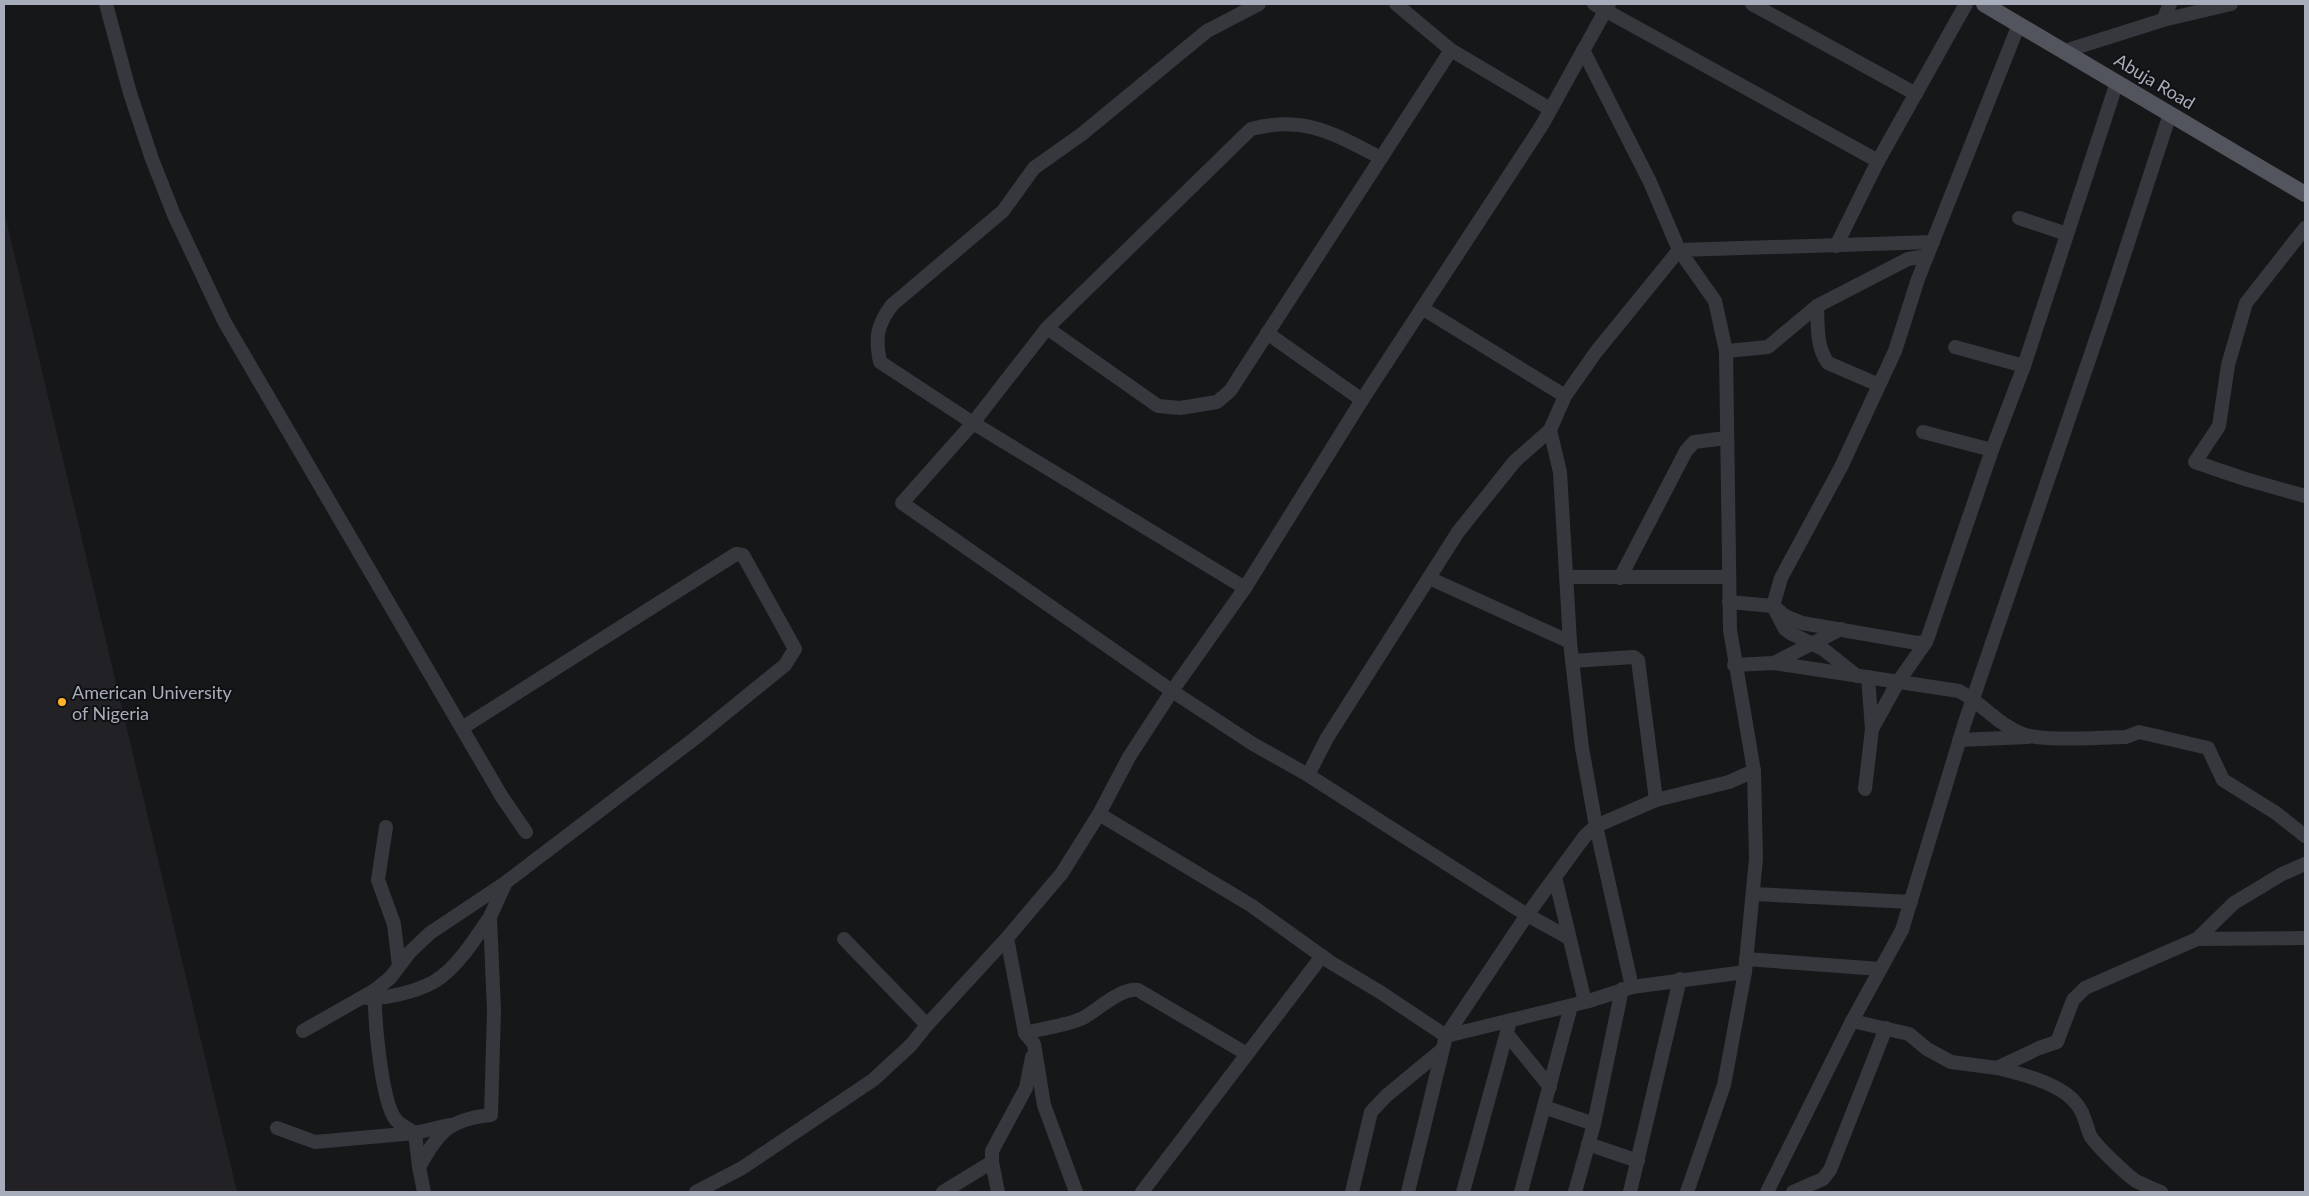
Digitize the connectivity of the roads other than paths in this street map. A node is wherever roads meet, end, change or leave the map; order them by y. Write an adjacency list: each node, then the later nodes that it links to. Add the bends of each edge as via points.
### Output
1 (106, 4): 63 (street, via 152,159 178,224 224,321)
2 (1259, 4): 39 (street, via 1207,31 1082,134 1034,168 1003,211 892,305 881,320 877,343 880,362)
3 (1396, 4): 12 (street)
4 (1752, 4): 16 (street)
5 (1966, 4): 16 (street)
6 (1984, 4): 11 (main road, Abuja Road)
7 (2170, 4): 10 (street)
8 (2231, 4): 10 (street)
9 (1603, 6): 13 (street); 20 (street)
10 (2163, 20): 14 (street)
11 (2019, 24): 14 (main road, Abuja Road); 25 (street)
12 (1451, 50): 17 (street); 19 (street)
13 (1584, 50): 17 (street); 27 (street, via 1650,182)
14 (2066, 50): 15 (main road, Abuja Road)
15 (2117, 82): 18 (main road, Abuja Road); 24 (street)
16 (1916, 94): 20 (street)
17 (1550, 109): 30 (street)
18 (2170, 114): 21 (main road, Abuja Road); 62 (street)
19 (1381, 158): 31 (street, via 1330,132 1297,123 1251,129); 32 (street)
20 (1878, 161): 26 (street)
21 (2305, 194)
22 (2019, 218): 24 (street)
23 (2305, 228): 44 (street, via 2246,303 2228,365 2219,426 2195,462)
24 (2067, 234): 35 (street)
25 (1933, 242): 26 (street); 28 (street)
26 (1836, 246): 27 (street)
27 (1678, 250): 34 (street, via 1715,301); 37 (street)
28 (1927, 256): 29 (street, via 1908,259); 36 (street, via 1895,351)
29 (1817, 306): 34 (street, via 1768,347); 36 (street, via 1819,343 1828,363)
30 (1422, 308): 37 (street); 38 (street)
31 (1047, 328): 32 (street, via 1158,406 1180,408 1217,402 1230,390); 39 (street)
32 (1267, 333): 38 (street)
33 (1955, 347): 35 (street)
34 (1726, 351): 42 (street)
35 (2024, 366): 43 (street)
36 (1879, 385): 51 (street, via 1841,467 1781,578)
37 (1565, 396): 40 (street)
38 (1362, 400): 49 (street)
39 (973, 423): 49 (street); 61 (street, via 902,503)
40 (1550, 430): 45 (street, via 1560,472); 47 (street, via 1515,461 1458,532)
41 (1923, 432): 43 (street)
42 (1726, 438): 46 (street); 48 (street, via 1694,442 1686,451)
43 (1992, 450): 54 (street)
44 (2305, 496)
45 (1567, 577): 48 (street); 53 (street)
46 (1728, 577): 48 (street); 50 (street)
47 (1429, 578): 53 (street); 68 (street, via 1327,738)
48 (1620, 578)
49 (1245, 588): 61 (street)
50 (1729, 602): 51 (street); 58 (street)
51 (1773, 606): 52 (street, via 1785,616 1802,622); 55 (street, via 1785,629)
52 (1841, 629): 54 (street); 55 (street)
53 (1570, 642): 56 (street)
54 (1926, 642): 60 (street)
55 (1811, 643): 57 (street); 59 (street)
56 (1572, 661): 70 (street, via 1634,657 1638,660); 72 (street, via 1582,748)
57 (1774, 663): 58 (street); 59 (street)
58 (1734, 666): 67 (street)
59 (1863, 677): 60 (street); 64 (street)
60 (1898, 682): 62 (street, via 1959,691); 64 (street)
61 (1172, 691): 68 (street, via 1253,744); 71 (street, via 1129,757)
62 (1973, 698): 65 (street, via 1998,720 2022,734); 66 (street)
63 (462, 728): 74 (street); 78 (street, via 736,554 743,555 795,649 785,665 747,696)
64 (1872, 730): 69 (street)
65 (2037, 737): 66 (street); 75 (street, via 2126,737 2139,732 2208,748 2223,780 2276,813)
66 (1959, 740): 80 (street)
67 (1754, 771): 70 (street, via 1729,782); 79 (street)
68 (1308, 775): 81 (street)
69 (1865, 789)
70 (1656, 800): 72 (street)
71 (1099, 814): 83 (street, via 1062,873); 88 (street, via 1252,906)
72 (1596, 826): 77 (street, via 1584,836); 93 (street)
73 (386, 828): 89 (street, via 378,880 394,924)
74 (526, 832)
75 (2305, 836)
76 (2305, 864): 86 (street, via 2234,903)
77 (1555, 877): 81 (street); 84 (street)
78 (505, 883): 82 (street); 89 (street, via 430,932)
79 (1754, 894): 80 (street); 90 (street)
80 (1910, 902): 91 (street, via 1902,930)
81 (1527, 915): 84 (street); 102 (street)
82 (490, 917): 94 (street, via 440,979 396,995); 109 (street, via 494,1011 491,1115 473,1116)
83 (1007, 938): 97 (street); 101 (street)
84 (1569, 938): 95 (street)
85 (2305, 938): 86 (street)
86 (2197, 939): 105 (street, via 2085,988 2073,1000 2057,1042)
87 (844, 940): 97 (street)
88 (1322, 956): 102 (street); 104 (street)
89 (398, 966): 94 (street)
90 (1746, 966): 91 (street); 92 (street); 128 (street, via 1724,1085)
91 (1880, 969): 96 (street)
92 (1680, 979): 93 (street); 113 (street)
93 (1627, 988): 95 (street); 108 (street)
94 (370, 996): 100 (street); 111 (street, via 388,1102 396,1120)
95 (1578, 1004): 98 (street); 106 (street)
96 (1852, 1021): 99 (street); 129 (street)
97 (927, 1025): 117 (street, via 911,1045 873,1080 742,1168)
98 (1508, 1027): 102 (street); 106 (street); 124 (street)
99 (1886, 1028): 105 (street, via 1909,1034 1951,1062); 130 (street, via 1830,1170 1823,1179)
100 (303, 1031)
101 (1025, 1033): 103 (street); 104 (street, via 1080,1019 1131,989 1138,990)
102 (1444, 1042): 122 (street, via 1370,1112); 123 (street)
103 (1034, 1044): 114 (street, via 1026,1088 995,1142); 120 (street, via 1044,1105)
104 (1247, 1054): 121 (street)
105 (1997, 1068): 131 (street, via 2022,1073 2074,1100 2085,1116 2090,1136 2100,1148 2135,1180)
106 (1550, 1087): 107 (street)
107 (1544, 1107): 108 (street); 125 (street)
108 (1594, 1124): 112 (street)
109 (449, 1125): 111 (street); 115 (street, via 433,1143)
110 (277, 1128): 111 (street, via 315,1142)
111 (415, 1133): 115 (street)
112 (1588, 1144): 113 (street); 126 (street)
113 (1638, 1161): 127 (street)
114 (992, 1162): 118 (street); 119 (street)
115 (419, 1167): 116 (street)
116 (424, 1192)
117 (696, 1192)
118 (943, 1192)
119 (998, 1192)
120 (1076, 1192)
121 (1142, 1192)
122 (1352, 1192)
123 (1408, 1192)
124 (1464, 1192)
125 (1521, 1192)
126 (1575, 1192)
127 (1630, 1192)
128 (1687, 1192)
129 (1768, 1192)
130 (1793, 1192)
131 (2160, 1192)

